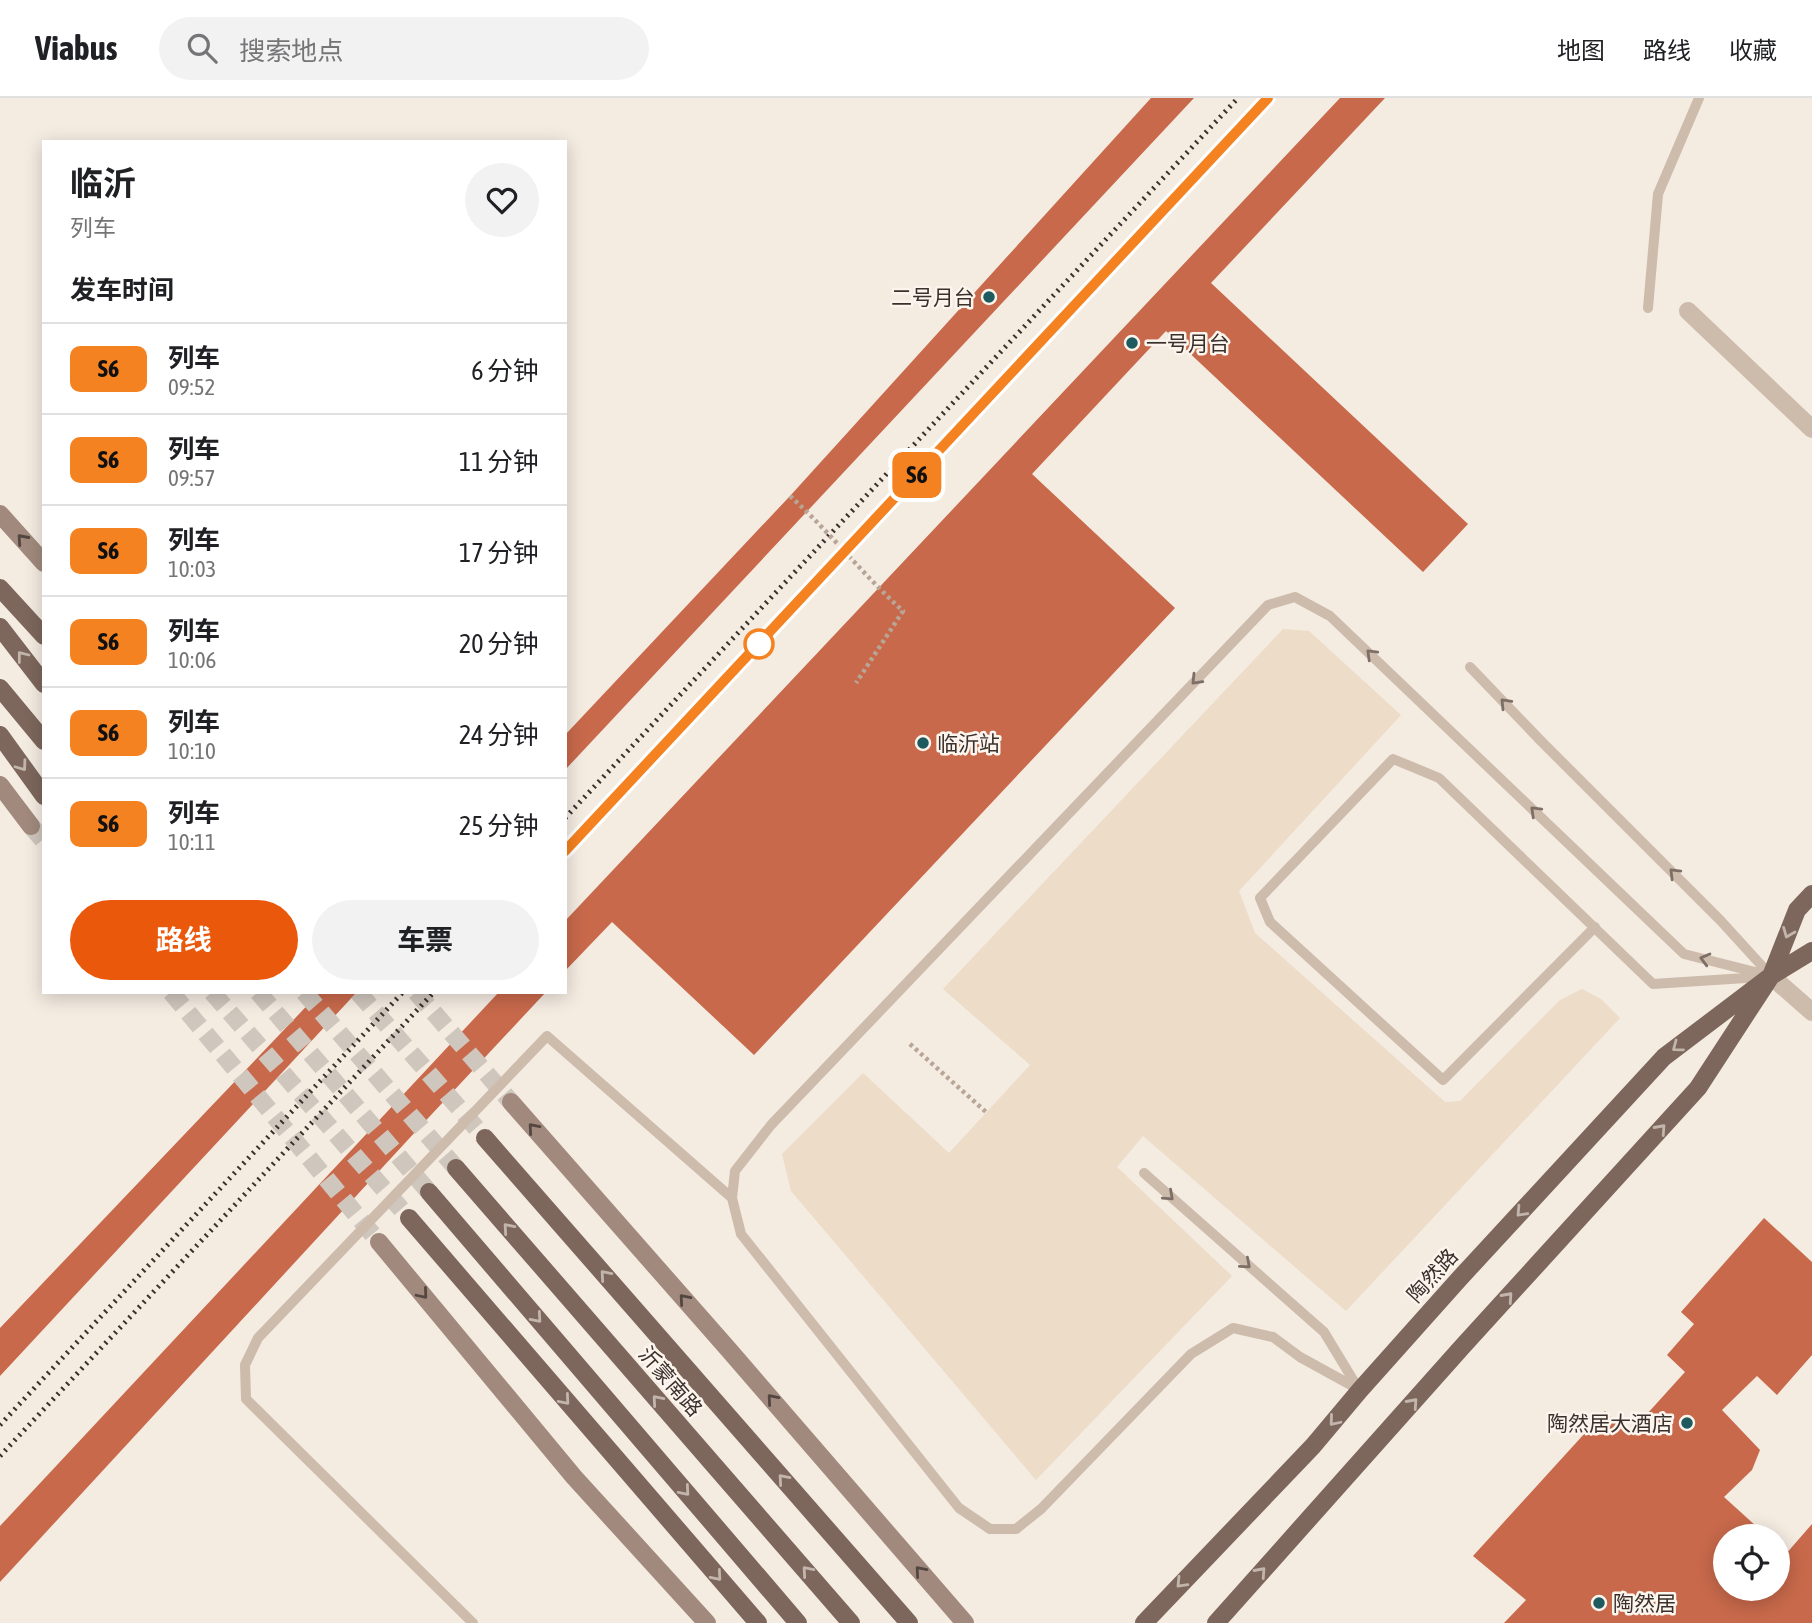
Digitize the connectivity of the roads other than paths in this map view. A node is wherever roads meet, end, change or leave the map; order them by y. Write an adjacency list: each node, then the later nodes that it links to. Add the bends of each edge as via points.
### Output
1 (1699, 98): 2 (lane, via 1658,194)
2 (1648, 308)
3 (1688, 311): 4 (street)
4 (1812, 429)
5 (0, 514): 6 (street, one-way to 5)
6 (42, 561)
7 (0, 588): 9 (main road)
8 (0, 627): 11 (main road, one-way to 8)
9 (42, 634)
10 (1470, 667): 21 (lane, one-way to 10)
11 (42, 681)
12 (0, 688): 14 (main road)
13 (0, 735): 16 (main road, one-way to 16)
14 (42, 739)
15 (0, 785): 17 (street)
16 (42, 793)
17 (31, 826)
18 (1812, 894): 21 (main road, 陶然路, one-way to 21, via 1797,909)
19 (1595, 927): 19 (lane, via 1439,778 1393,759 1260,898 1270,922 1443,1080); 21 (lane, via 1653,984)
20 (1812, 951): 21 (main road, 陶然路)
21 (1771, 976): 22 (street); 28 (lane, one-way to 28, via 1684,954 1330,616 1295,597 1268,605 771,1125 735,1171); 31 (main road, 陶然路, one-way to 31, via 1664,1057); 40 (main road, 陶然路, one-way to 21, via 1698,1088)
22 (1812, 1012)
23 (511, 1102): 38 (street, one-way to 23)
24 (485, 1138): 37 (main road, one-way to 24)
25 (456, 1168): 36 (main road, 沂蒙南路, one-way to 25)
26 (1144, 1173): 31 (lane, one-way to 31, via 1324,1332)
27 (429, 1192): 35 (main road, one-way to 35)
28 (732, 1198): 31 (lane, via 741,1234 959,1508 990,1528 1016,1529 1041,1509 1191,1354 1233,1328 1273,1337); 32 (lane, via 547,1036 258,1338 245,1364 246,1399)
29 (409, 1219): 34 (main road, one-way to 34)
30 (379, 1241): 33 (street, one-way to 33, via 574,1477)
31 (1360, 1390): 39 (main road, 陶然路, one-way to 39, via 1313,1446)
32 (473, 1623)
33 (707, 1623)
34 (758, 1623)
35 (798, 1623)
36 (851, 1623)
37 (909, 1623)
38 (965, 1623)
39 (1144, 1623)
40 (1216, 1623)

